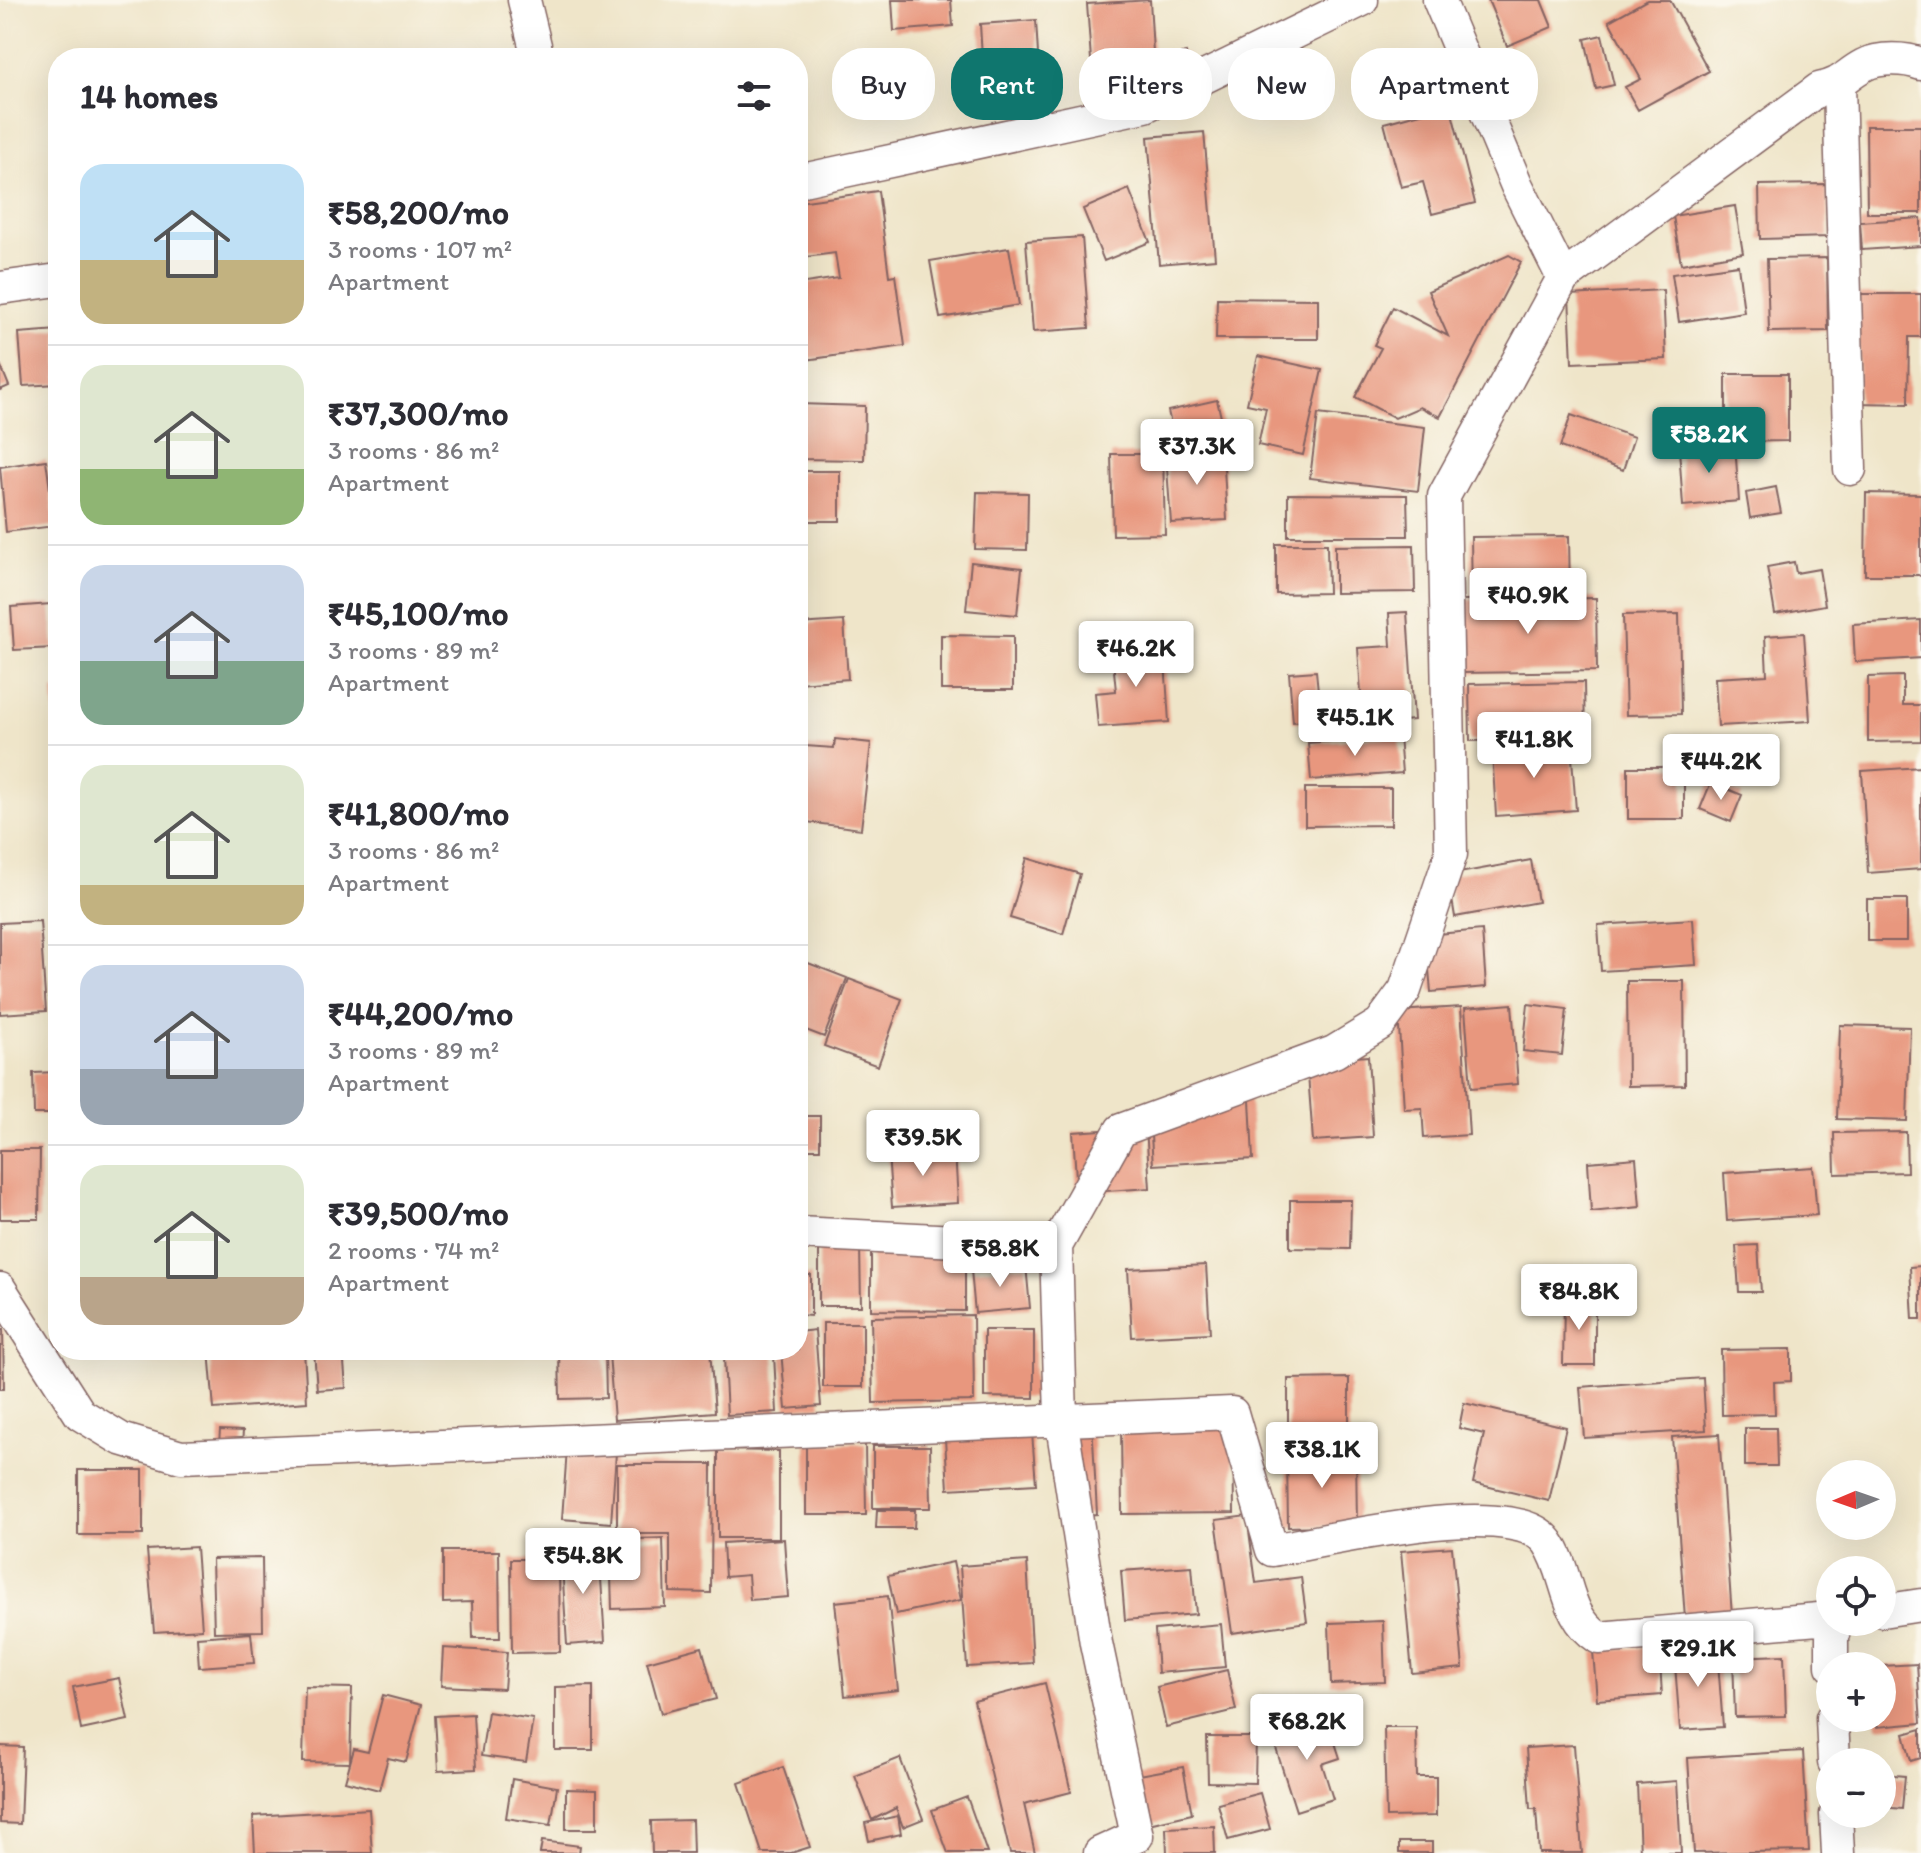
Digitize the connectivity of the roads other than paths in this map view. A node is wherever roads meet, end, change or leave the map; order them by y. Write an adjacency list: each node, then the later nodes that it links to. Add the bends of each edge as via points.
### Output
1 (524, 0): 4 (street)
2 (1362, 0): 7 (street, via 1145,106)
3 (1439, 0): 8 (street, via 1517,186)
4 (536, 48)
5 (1921, 64): 6 (street, via 1908,59 1865,64)
6 (1839, 85): 8 (street, via 1819,89); 11 (street)
7 (808, 179)
8 (1563, 278): 13 (street, via 1444,496 1451,854 1405,990 1380,1024 1334,1052 1121,1130)
9 (48, 281): 10 (street)
10 (0, 288)
11 (1850, 469)
12 (808, 1234): 13 (street)
13 (1056, 1246): 15 (street)
14 (0, 1289): 15 (street, via 80,1414 121,1439 181,1457)
15 (1061, 1418): 18 (street, via 1232,1413 1272,1550 1450,1521 1532,1529 1548,1542 1572,1610 1599,1638); 20 (street, via 1096,1643 1137,1836)
16 (1921, 1605): 17 (street)
17 (1896, 1609)
18 (1816, 1619)
19 (1837, 1828): 21 (street)
20 (1100, 1853)
21 (1838, 1853)

